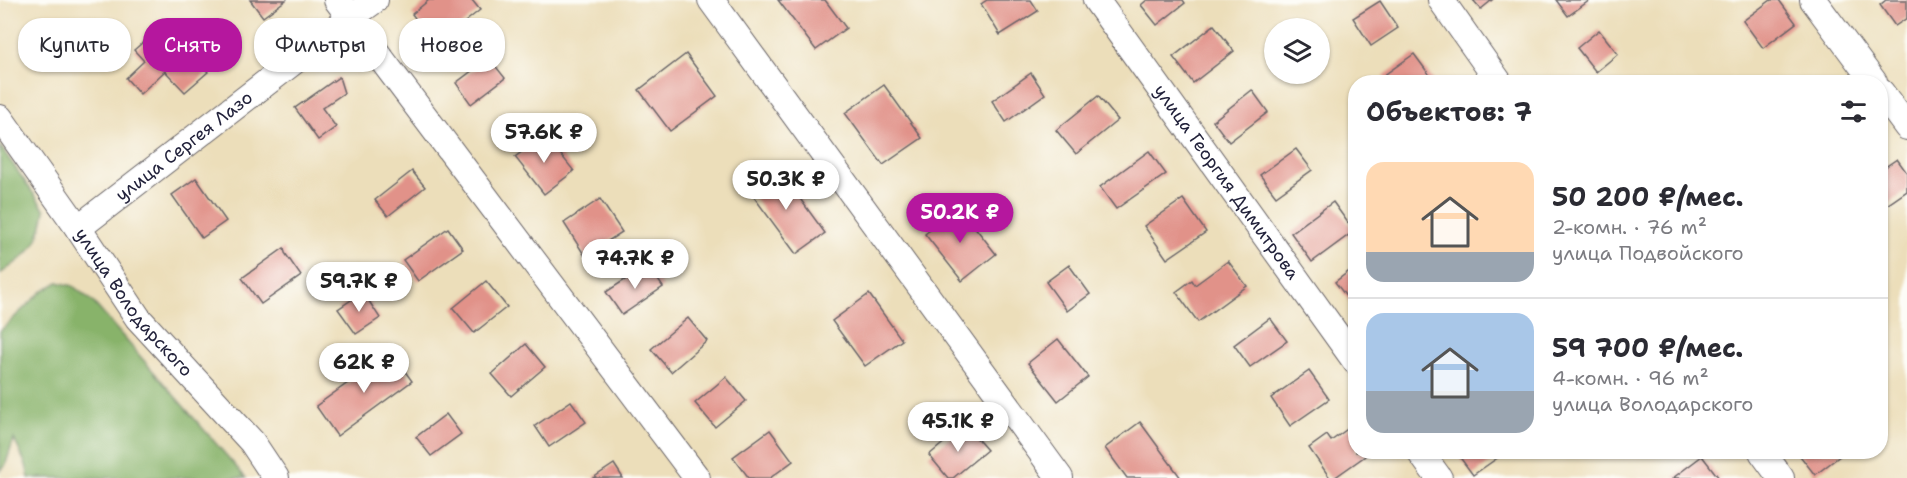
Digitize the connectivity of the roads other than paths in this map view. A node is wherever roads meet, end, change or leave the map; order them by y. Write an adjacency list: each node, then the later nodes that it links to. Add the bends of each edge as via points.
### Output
1 (375, 0): 6 (street, улица Сергея Лазо)
2 (711, 0): 18 (street)
3 (1096, 0): 13 (street, улица Георгия Димитрова)
4 (1441, 0): 7 (street)
5 (1813, 0): 8 (street)
6 (344, 9): 12 (street, улица Сергея Лазо); 17 (street)
7 (1494, 75)
8 (1869, 75)
9 (1888, 101): 11 (street)
10 (0, 118): 12 (street, улица Володарского)
11 (1907, 127)
12 (78, 228): 16 (street, улица Володарского, via 138,318 252,442)
13 (1348, 351)
14 (1425, 459): 19 (street)
15 (1767, 459): 20 (street)
16 (276, 478)
17 (697, 478)
18 (1060, 478)
19 (1439, 478)
20 (1781, 478)

